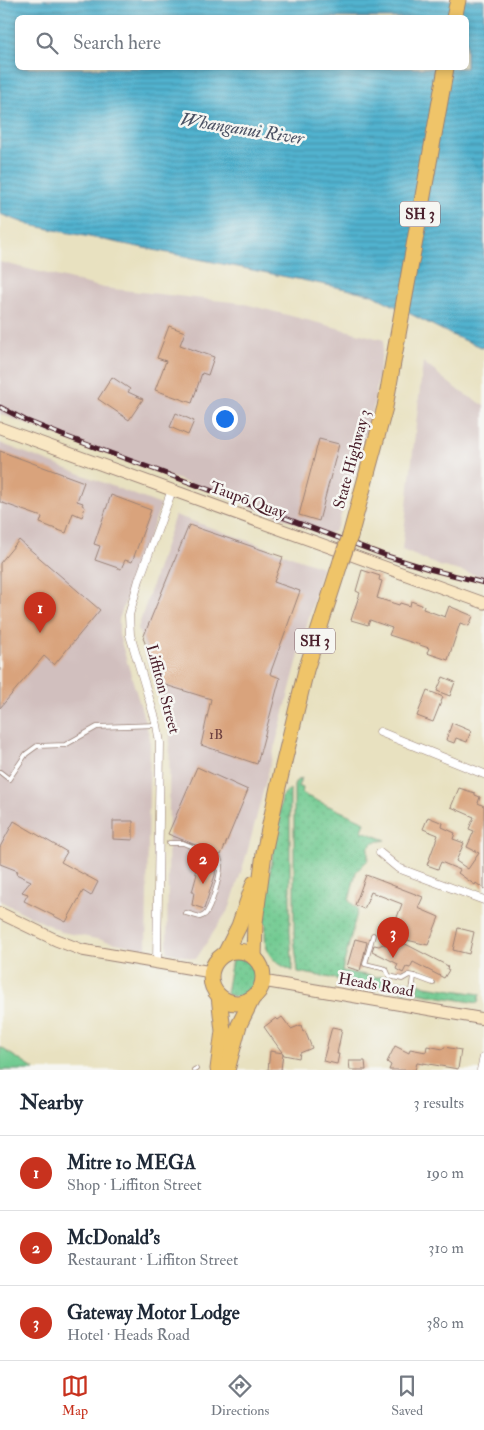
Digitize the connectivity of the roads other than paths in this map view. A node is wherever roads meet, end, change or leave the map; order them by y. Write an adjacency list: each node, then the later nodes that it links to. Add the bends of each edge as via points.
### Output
1 (458, 0): 2 (highway)
2 (455, 15)
3 (446, 70): 12 (highway, State Highway 3 / SH 3, bridge, via 385,407 350,536 306,670)
4 (0, 428): 5 (street, Taupō Quay)
5 (172, 490): 6 (street, Taupō Quay); 7 (street, Liffiton Street, via 129,615 130,635)
6 (484, 603)
7 (157, 726): 9 (lane, via 97,727 64,745 37,746 26,754 9,779); 20 (street, Liffiton Street, via 161,767)
8 (380, 732): 10 (street)
9 (0, 772)
10 (484, 774)
11 (169, 843): 16 (lane, via 183,843 219,858 222,863 207,913 200,917)
12 (264, 853): 18 (highway, State Highway 3 / SH 3, via 239,926); 19 (highway, State Highway 3 / SH 3)
13 (380, 853): 14 (street, via 398,868)
14 (484, 900)
15 (0, 913): 20 (street, via 69,946)
16 (186, 913)
17 (373, 935): 22 (lane, via 366,964 386,969 389,976 402,979)
18 (225, 954): 19 (highway, via 240,951); 21 (highway, SH 3)
19 (254, 957): 23 (highway, SH 3, via 262,971)
20 (157, 964): 21 (street)
21 (211, 972): 26 (highway, via 211,983)
22 (414, 976): 24 (lane); 25 (lane)
23 (262, 982): 27 (highway); 28 (street, Heads Road)
24 (433, 982)
25 (412, 992)
26 (219, 996): 27 (highway, via 235,1003); 30 (highway, via 223,1031)
27 (252, 999): 31 (highway, via 238,1025)
28 (484, 1019)
29 (484, 1057): 32 (street)
30 (218, 1070)
31 (227, 1070)
32 (482, 1070)

